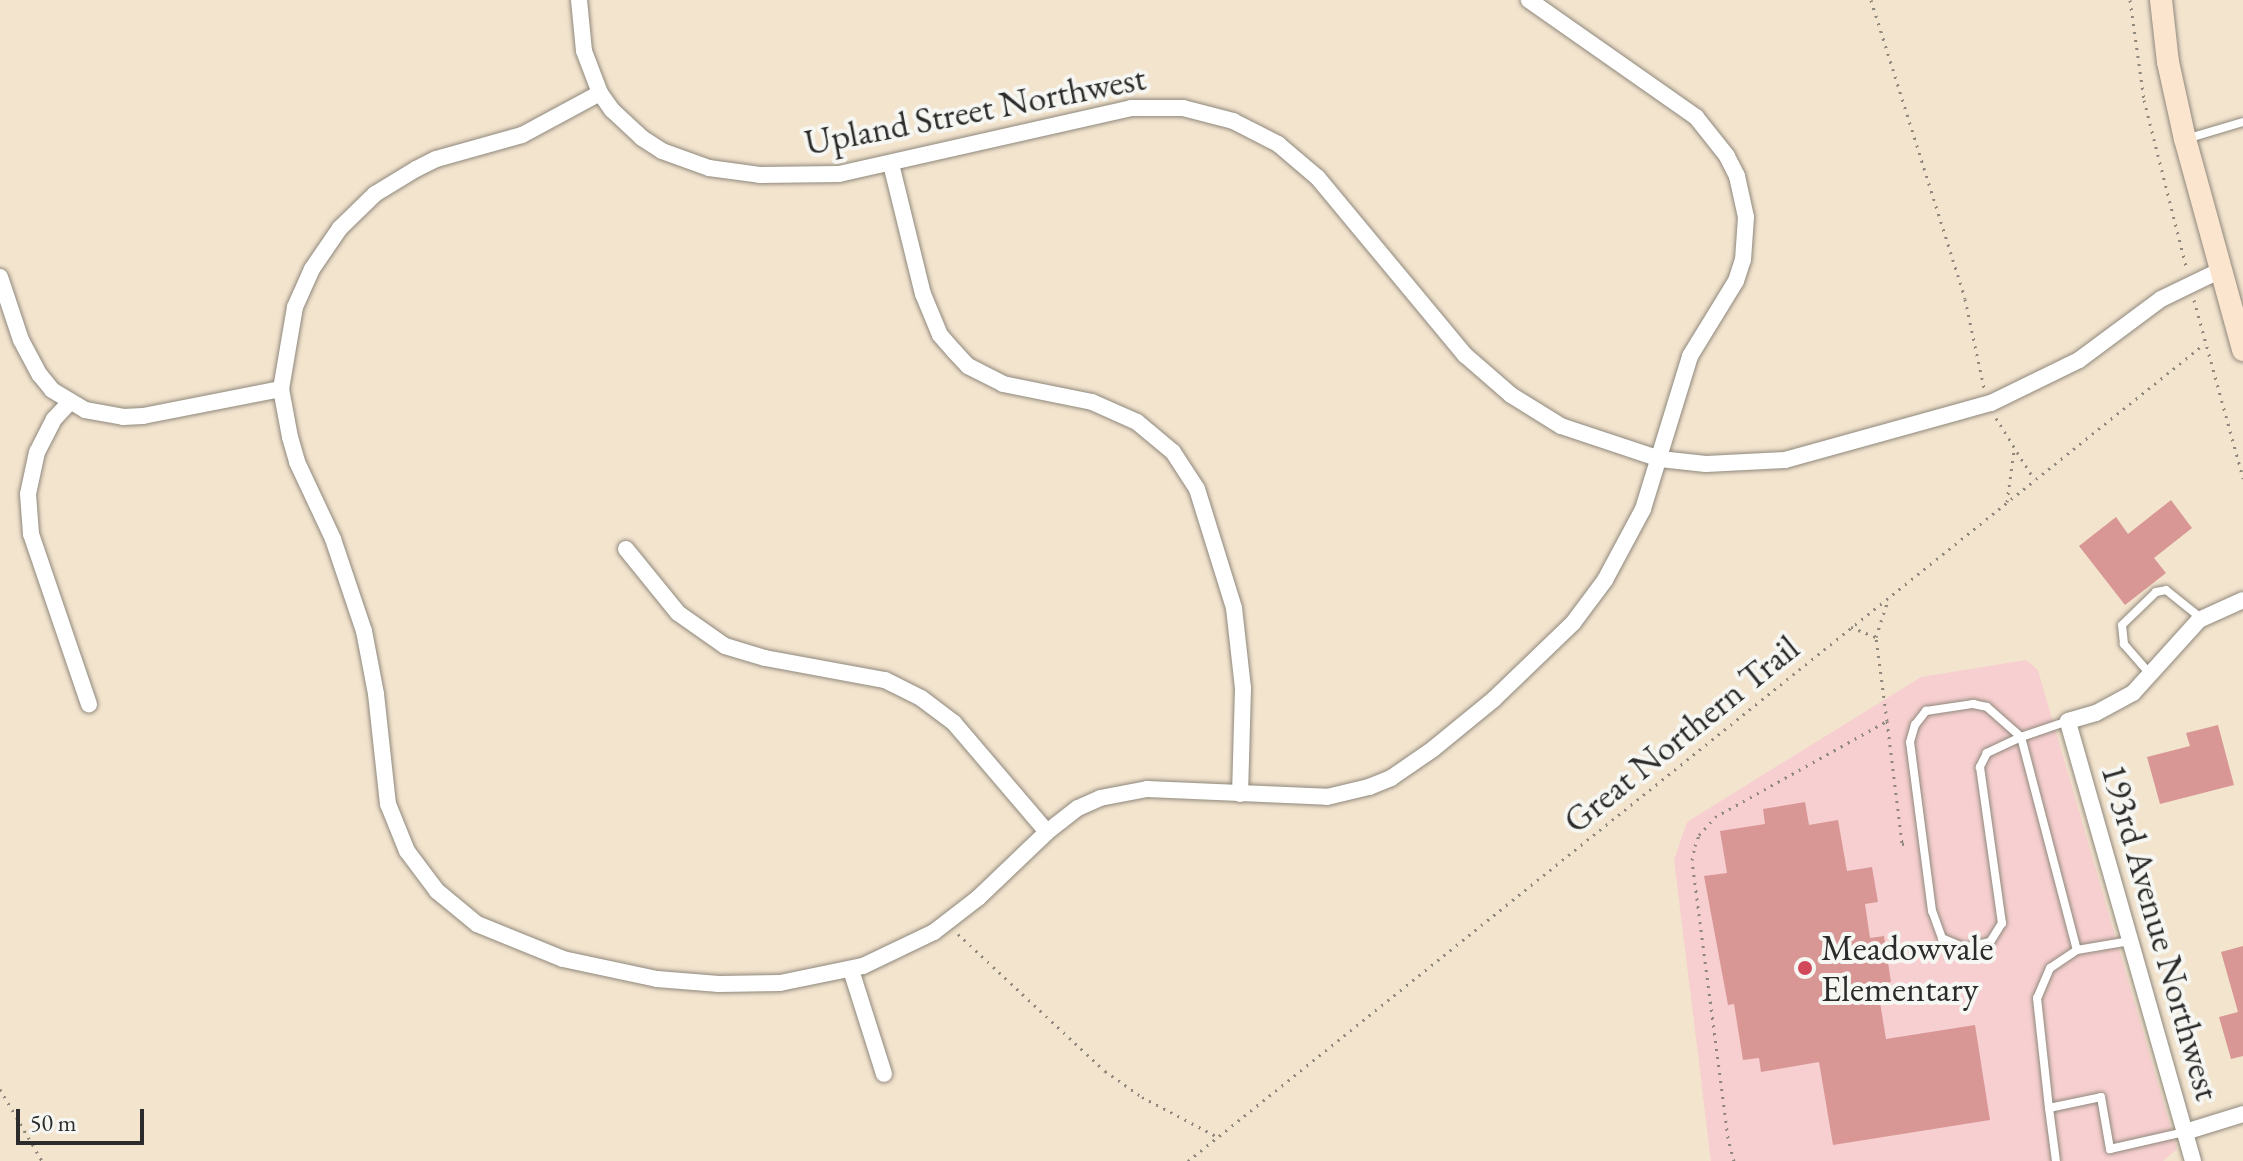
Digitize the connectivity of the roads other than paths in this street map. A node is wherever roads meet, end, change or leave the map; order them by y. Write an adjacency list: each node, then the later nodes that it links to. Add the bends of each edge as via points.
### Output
1 (579, 0): 4 (street, via 584,51)
2 (1529, 0): 13 (street, via 1696,117 1727,156 1743,196 1743,260 1736,281 1690,356)
3 (2161, 0): 6 (street)
4 (600, 93): 7 (street, Upland Street Northwest, via 642,138 709,168 813,177); 11 (street, via 532,131 416,169 357,210 325,248 302,288 285,349)
5 (2243, 122): 6 (lane)
6 (2185, 139): 8 (street)
7 (891, 164): 13 (street, Upland Street Northwest, via 1131,108 1183,108 1233,121 1278,144 1318,178 1465,355 1511,395 1561,426); 21 (street, via 923,294 940,335 968,366 1003,384 1092,402 1137,422 1173,452 1197,489 1234,608 1243,688)
8 (2219, 271): 10 (street); 13 (street, Upland Street Northwest, via 2161,299 2079,360 1991,403 1785,460 1706,464)
9 (0, 277): 12 (street, via 30,358 52,390)
10 (2243, 350)
11 (281, 389): 12 (street, via 143,416 104,415); 25 (street, via 297,462 333,539 364,631 388,804 407,851 437,891 477,924 504,938 626,973 719,984 780,983)
12 (69, 403): 18 (street, via 37,452 28,494 31,534)
13 (1660, 459): 21 (street, via 1619,556 1573,623 1536,662 1433,749 1391,778 1348,794)
14 (626, 549): 22 (street, via 678,613 708,638 765,658 885,680 921,698 954,723)
15 (2243, 600): 16 (street)
16 (2201, 619): 17 (street); 17 (lane, via 2166,590 2156,592 2122,625 2124,644)
17 (2151, 675): 19 (street, via 2115,705)
18 (89, 704)
19 (2068, 721): 20 (lane); 23 (street, 193rd Avenue Northwest)
20 (2021, 737): 20 (lane, via 1987,707 1973,704 1926,711 1910,742 1932,911 1942,938 1965,948 1990,942 2002,923 1980,767 1987,753); 24 (lane)
21 (1240, 794): 22 (street, via 1123,791 1078,808)
22 (1047, 832): 25 (street, via 946,923)
23 (2130, 941): 24 (lane); 29 (street, 193rd Avenue Northwest)
24 (2077, 950): 27 (lane, via 2050,968 2037,998)
25 (851, 970): 26 (street)
26 (884, 1074)
27 (2049, 1108): 29 (lane, via 2101,1097 2110,1149); 30 (lane)
28 (2243, 1114): 29 (street)
29 (2185, 1132): 31 (street, 193rd Avenue Northwest)
30 (2056, 1161)
31 (2193, 1161)

